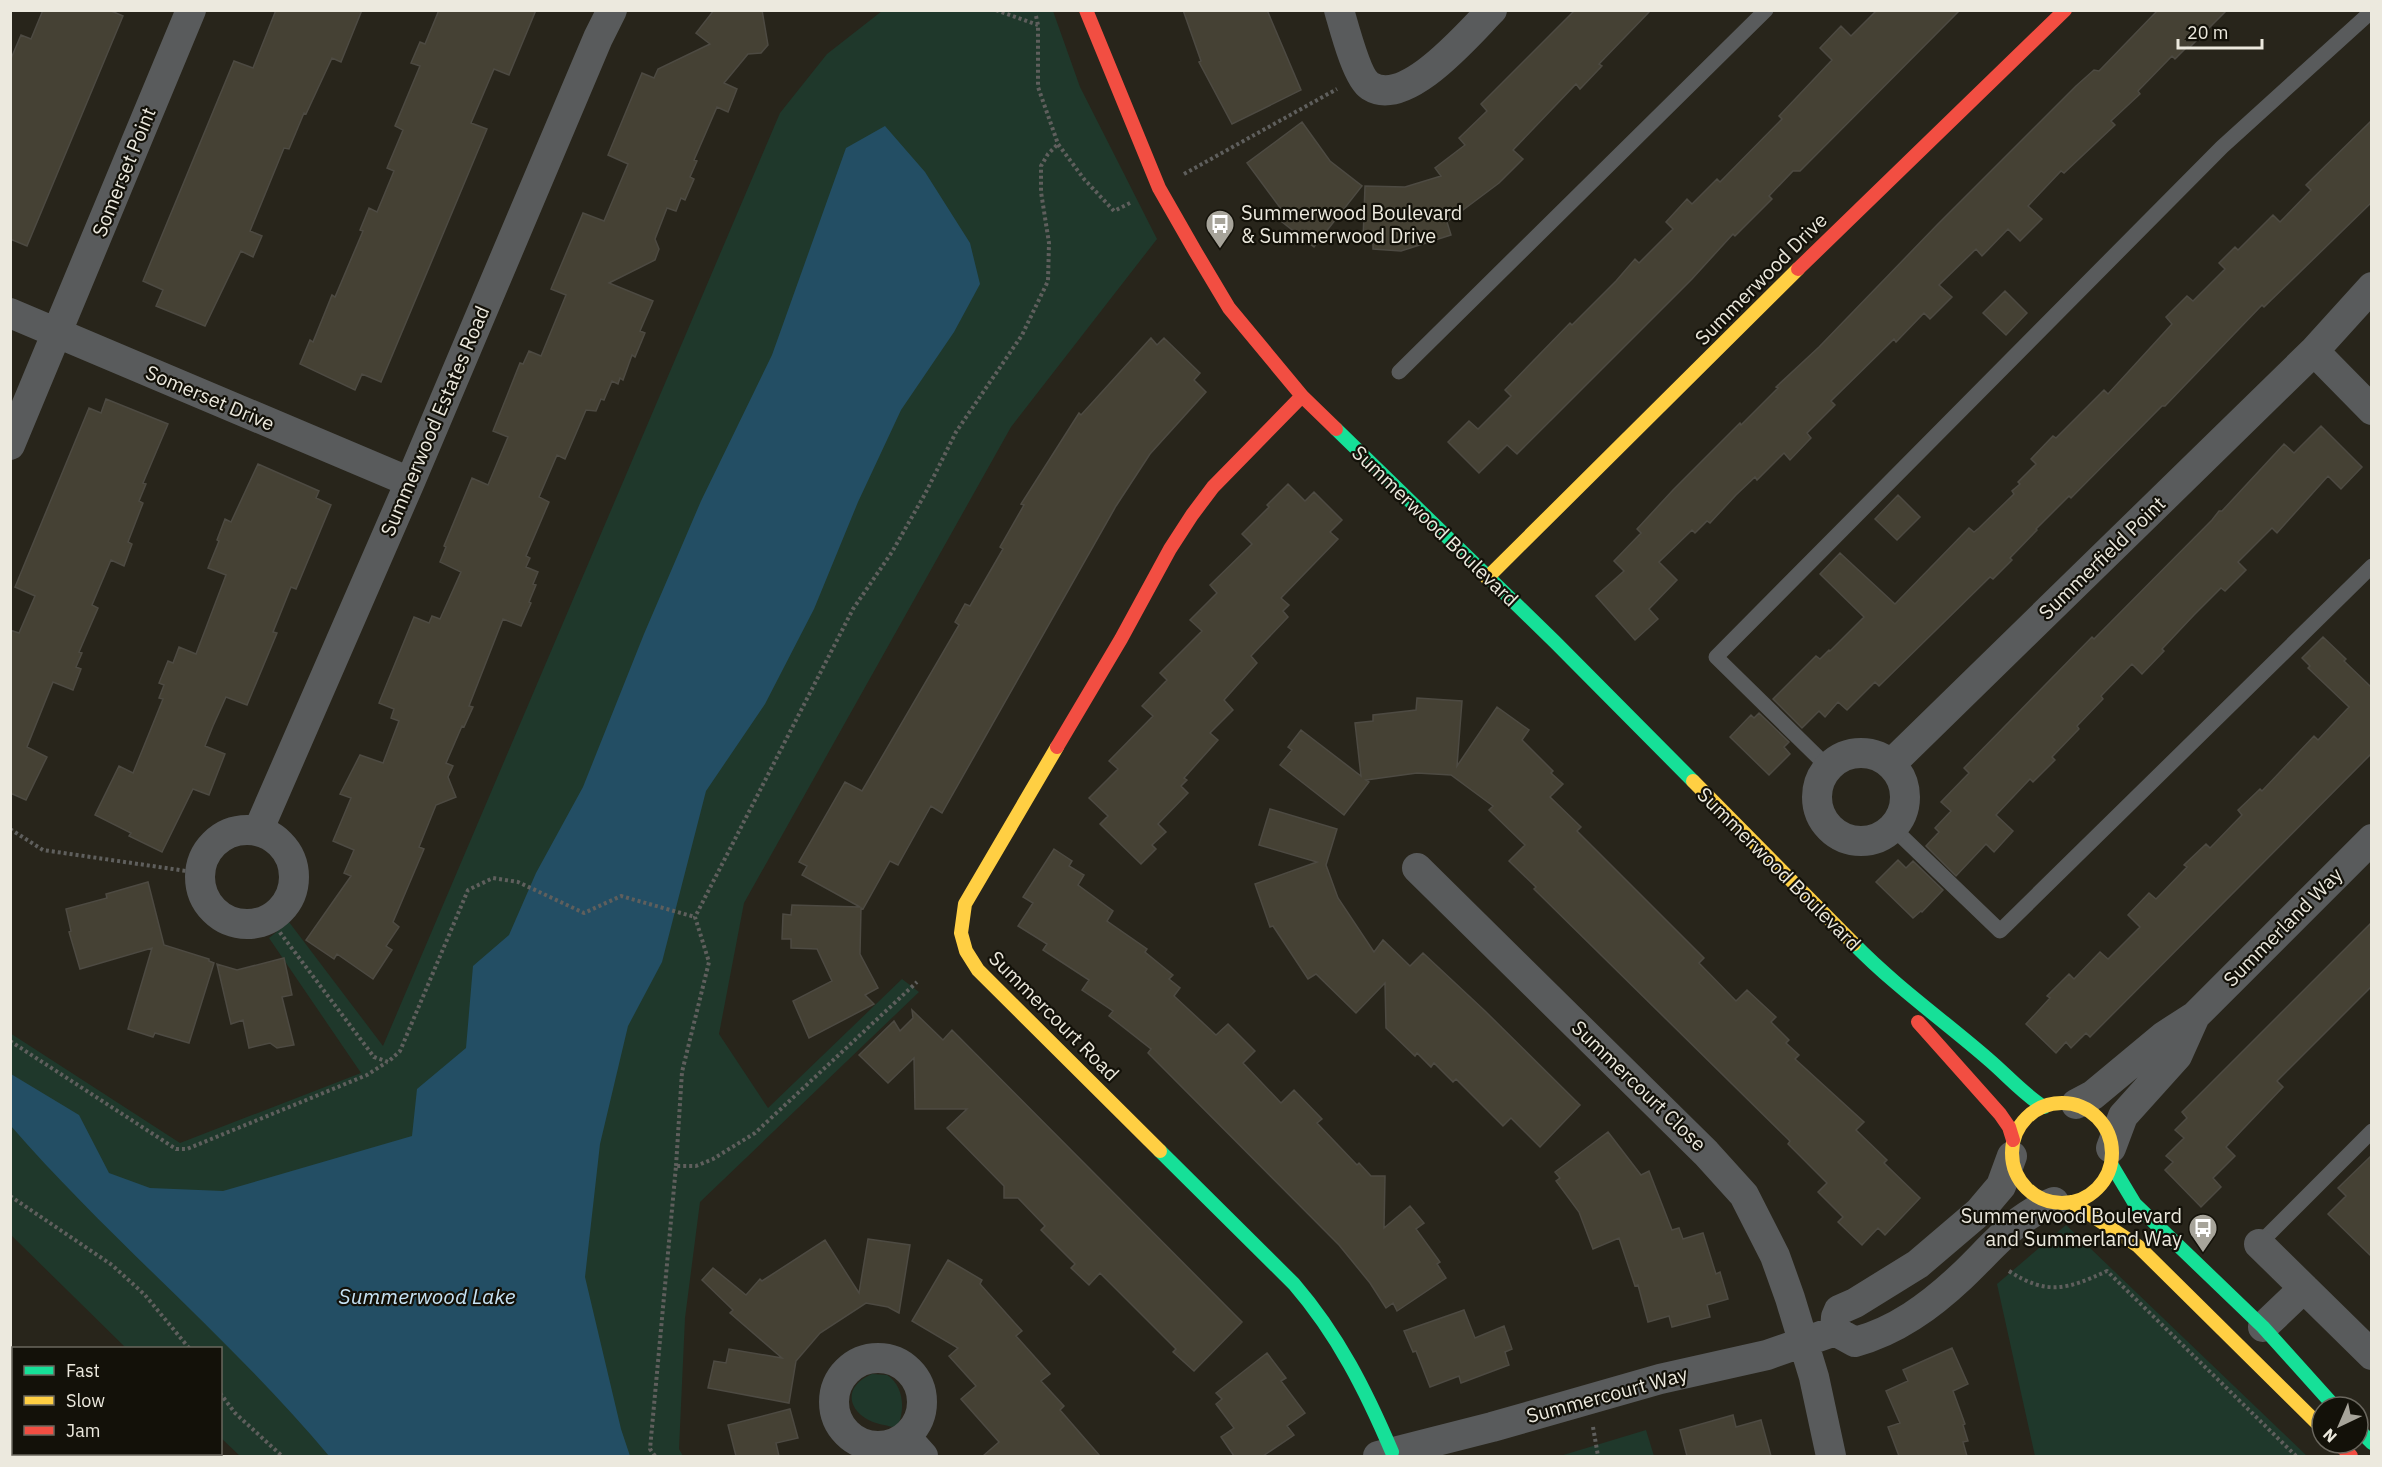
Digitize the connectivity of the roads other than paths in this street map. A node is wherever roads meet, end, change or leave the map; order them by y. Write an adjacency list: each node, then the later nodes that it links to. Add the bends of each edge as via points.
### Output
1 (190, 10): 11 (street, Somerset Point)
2 (612, 10): 17 (street, Summerwood Estates Road)
3 (1086, 10): 14 (street, Summerwood Boulevard, via 1159,188 1229,308)
4 (1338, 10): 5 (street, via 1362,76 1370,86 1387,92 1399,90 1435,67)
5 (1492, 10)
6 (1766, 10): 13 (lane)
7 (2065, 10): 19 (street, Summerwood Drive)
8 (2372, 11): 21 (lane, via 2222,147 1716,657)
9 (2372, 287): 12 (street, Summerfield Point)
10 (10, 313): 11 (street, Somerset Drive)
11 (58, 334): 16 (street, Somerset Point); 17 (street, Somerset Drive)
12 (2314, 351): 15 (street); 20 (street, Summerfield Point)
13 (1399, 372)
14 (1302, 396): 19 (street, Summerwood Boulevard); 42 (street, Summercourt Road, via 1213,487 1170,549 970,893 960,919 961,935 967,954 978,969 1316,1307 1368,1394)
15 (2372, 410)
16 (10, 446)
17 (410, 482): 23 (street, Summerwood Estates Road)
18 (2372, 566): 22 (lane, via 2000,931)
19 (1487, 578): 26 (street, Summerwood Boulevard)
20 (1891, 764): 21 (street, via 1866,753 1852,754); 22 (street, via 1905,788 1901,816)
21 (1828, 767): 22 (street, via 1817,792 1817,806 1831,830 1842,838 1870,841)
22 (1893, 828)
23 (258, 831): 23 (street, via 273,837 284,849 292,863 294,879 281,909 255,923 240,924 215,912 206,900 200,873 204,857 219,839 242,830)
24 (2372, 838): 27 (street, Summerland Way)
25 (1417, 868): 38 (street, Summercourt Close, via 1744,1195 1774,1256)
26 (1881, 972): 29 (street, Summerwood Boulevard); 31 (street, Summerwood Boulevard, via 1911,1014 2000,1114 2009,1128)
27 (2195, 1016): 28 (street, Summerland Way); 32 (street, Summerland Way, via 2177,1056 2123,1116)
28 (2076, 1104): 29 (street, via 2059,1102); 32 (street, via 2090,1110 2106,1126)
29 (2044, 1107): 31 (street, via 2023,1120)
30 (2372, 1131): 34 (lane)
31 (2012, 1148): 33 (street, via 2022,1185 2031,1193); 37 (street, via 2001,1186 1979,1212 1918,1264 1839,1310)
32 (2111, 1156): 33 (street, via 2105,1182 2099,1188 2083,1199); 36 (street, via 2135,1204)
33 (2063, 1202): 37 (street, via 2020,1219 1959,1279 1904,1322 1855,1342); 41 (street, via 2138,1246)
34 (2259, 1244): 35 (street)
35 (2304, 1288): 36 (street); 39 (street)
36 (2263, 1327): 40 (street)
37 (1836, 1331): 38 (street, Summercourt Way)
38 (1803, 1342): 42 (street, Summercourt Way, via 1767,1355 1660,1379); 43 (street, Summercourt Close)
39 (2372, 1355)
40 (2324, 1395)
41 (2310, 1416)
42 (1385, 1454)
43 (1832, 1456)

